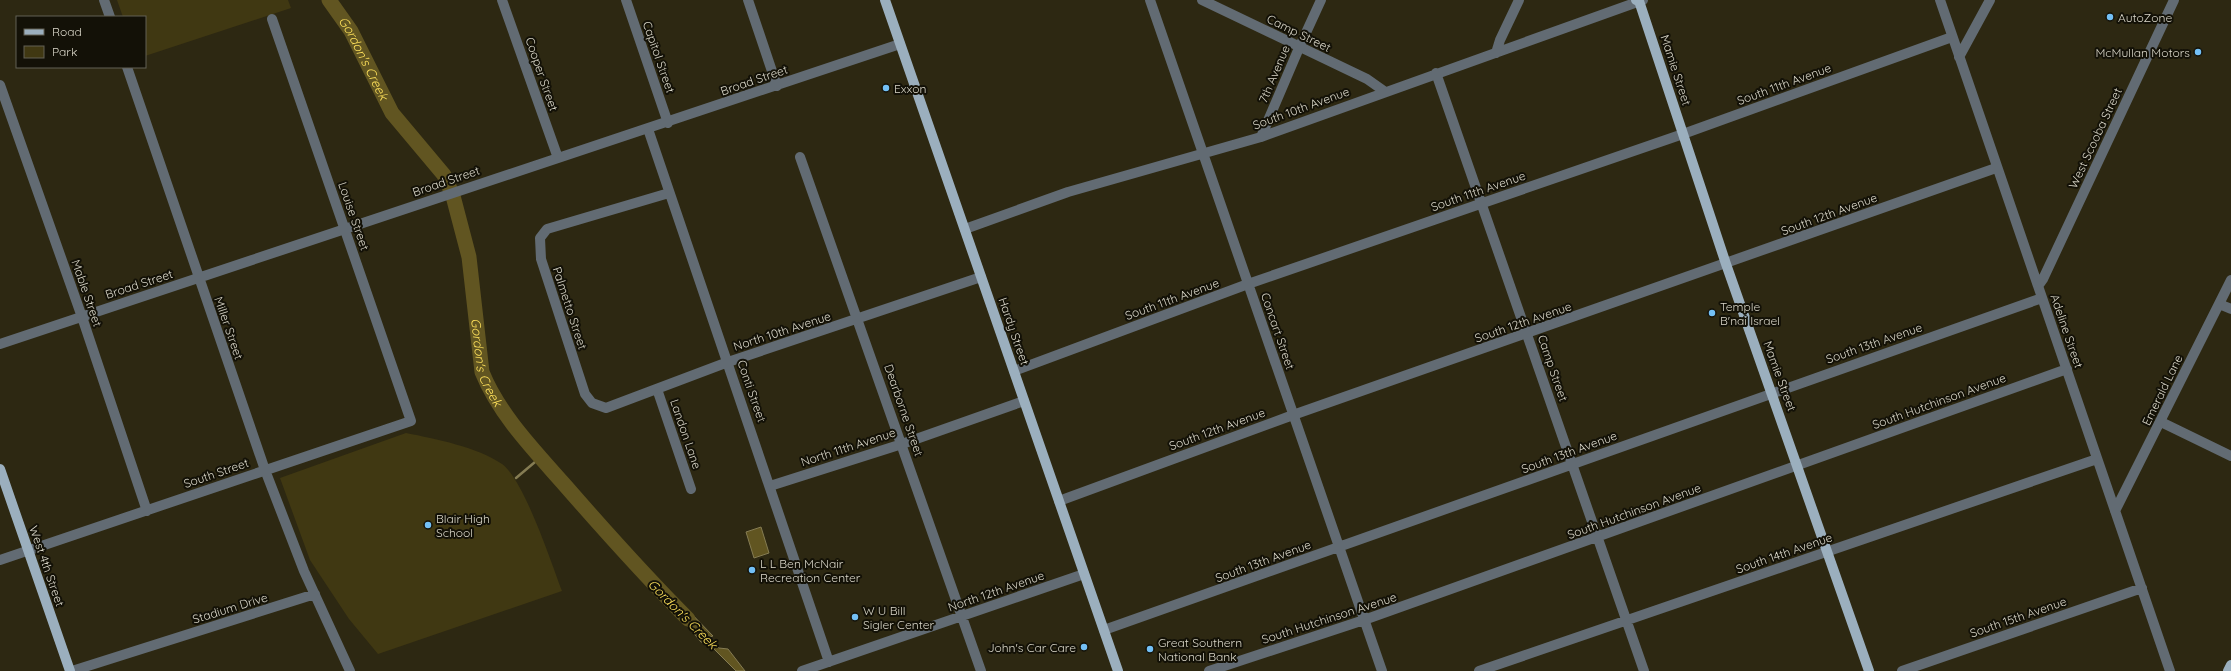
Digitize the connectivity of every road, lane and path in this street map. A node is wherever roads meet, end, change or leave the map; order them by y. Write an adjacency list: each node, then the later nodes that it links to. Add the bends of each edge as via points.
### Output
1 (104, 0): 14 (street)
2 (502, 0): 32 (street, Cooper Street)
3 (626, 0): 26 (street, Capitol Street)
4 (748, 0): 24 (street)
5 (885, 0): 17 (main road, Hardy Street)
6 (1150, 0): 30 (street, Concart Street)
7 (1202, 0): 18 (street, Camp Street)
8 (1322, 0): 18 (street, 7th Avenue)
9 (1519, 0): 19 (street)
10 (1639, 0): 19 (street, South 10th Avenue); 28 (main road, Mamie Street)
11 (1940, 0): 16 (street, Adeline Street)
12 (1990, 0): 20 (street)
13 (2174, 0): 43 (street, West Scooba Street)
14 (110, 16)
15 (272, 19): 36 (street, Louise Street)
16 (1952, 37): 20 (street, Adeline Street); 28 (street, South 11th Avenue)
17 (900, 44): 24 (street, Broad Street); 37 (main road, Hardy Street)
18 (1299, 48): 25 (street, Camp Street, via 1367,79); 29 (street, 7th Avenue)
19 (1496, 53): 22 (street, South 10th Avenue)
20 (1959, 57): 33 (street, Adeline Street)
21 (126, 68): 40 (street, Miller Street)
22 (1436, 73): 25 (street, South 10th Avenue); 35 (street, Camp Street)
23 (0, 85): 47 (street, Mable Street)
24 (777, 86): 26 (street, Broad Street)
25 (1384, 91): 29 (street, South 10th Avenue)
26 (668, 123): 27 (street, Broad Street)
27 (648, 129): 32 (street, Broad Street); 34 (street, Conti Street)
28 (1683, 134): 35 (street, South 11th Avenue); 38 (main road, Mamie Street)
29 (1261, 137): 30 (street, South 10th Avenue)
30 (1202, 154): 37 (street, South 10th Avenue, via 1068,192); 42 (street, Concart Street)
31 (800, 157): 48 (street, Dearborne Street)
32 (558, 158): 36 (street, Broad Street)
33 (1996, 168): 38 (street, South 12th Avenue); 43 (street, Adeline Street)
34 (669, 193): 51 (street, Conti Street); 57 (street, Palmetto Street, via 547,229 540,238 541,259 585,394)
35 (1482, 204): 42 (street, South 11th Avenue); 49 (street, Camp Street)
36 (345, 229): 40 (street, Broad Street); 59 (street, Louise Street)
37 (964, 229): 39 (main road, Hardy Street)
38 (1726, 264): 49 (street, South 12th Avenue); 55 (main road, Mamie Street)
39 (981, 277): 48 (street, North 10th Avenue); 53 (main road, Hardy Street)
40 (198, 278): 47 (street, Broad Street); 67 (street, Miller Street)
41 (2231, 280): 45 (street, Emerald Lane)
42 (1248, 284): 53 (street, South 11th Avenue); 58 (street, Concart Street)
43 (2038, 286): 44 (street, Adeline Street)
44 (2042, 298): 52 (street, Adeline Street); 55 (street, South 13th Avenue)
45 (2219, 304): 46 (street); 60 (street, Emerald Lane)
46 (2231, 309)
47 (82, 317): 50 (street, Broad Street); 72 (street, Mable Street)
48 (859, 320): 51 (street, North 10th Avenue); 61 (street, Dearborne Street)
49 (1528, 334): 58 (street, South 12th Avenue); 64 (street, Camp Street)
50 (0, 344)
51 (728, 362): 54 (street, North 10th Avenue); 68 (street, Conti Street)
52 (2067, 369): 63 (street, Adeline Street); 65 (street, South Hutchinson Avenue)
53 (1014, 370): 56 (main road, Hardy Street)
54 (657, 388): 57 (street, North 10th Avenue, via 606,408); 69 (street, Landon Lane)
55 (1773, 392): 64 (street, South 13th Avenue); 65 (main road, Mamie Street)
56 (1024, 401): 61 (street, North 11th Avenue); 70 (main road, Hardy Street)
57 (592, 404)
58 (1293, 415): 70 (street, South 12th Avenue); 74 (street, Concart Street)
59 (411, 421): 67 (street, South Street)
60 (2161, 422): 62 (street); 71 (street, Emerald Lane)
61 (902, 444): 68 (street, North 11th Avenue); 81 (street, Dearborne Street)
62 (2231, 456)
63 (2097, 459): 71 (street, Adeline Street); 76 (street, South 14th Avenue)
64 (1573, 465): 73 (street, Camp Street); 74 (street, South 13th Avenue)
65 (1798, 465): 73 (street, South Hutchinson Avenue); 76 (main road, Mamie Street)
66 (0, 469): 75 (main road, West 4th Street)
67 (265, 470): 72 (street, South Street); 80 (street, Miller Street, via 296,552)
68 (770, 486): 85 (street, Conti Street)
69 (691, 489)
70 (1059, 501): 78 (main road, Hardy Street)
71 (2115, 510): 79 (street, Adeline Street)
72 (147, 511): 75 (street, South Street)
73 (1598, 538): 82 (street, South Hutchinson Avenue); 83 (street, Camp Street)
74 (1338, 548): 82 (street, Concart Street); 84 (street, South 13th Avenue)
75 (29, 551): 77 (street, South Street); 88 (main road, West 4th Street)
76 (1828, 552): 83 (street, South 14th Avenue); 96 (main road, Mamie Street)
77 (0, 560)
78 (1084, 574): 81 (street, North 12th Avenue); 84 (main road, Hardy Street)
79 (2142, 588): 97 (street, South 15th Avenue); 98 (street, Adeline Street)
80 (316, 594): 88 (street, Stadium Drive); 89 (street)
81 (963, 615): 85 (street, North 12th Avenue); 91 (street, Dearborne Street)
82 (1364, 620): 87 (street, South Hutchinson Avenue); 93 (street, Concart Street)
83 (1627, 621): 94 (street, South 14th Avenue); 95 (street, Camp Street)
84 (1104, 630): 92 (main road, Hardy Street)
85 (829, 662): 90 (street, North 12th Avenue)
86 (2231, 665): 99 (main road)
87 (1214, 669)
88 (71, 671)
89 (350, 671)
90 (802, 671)
91 (981, 671)
92 (1118, 671)
93 (1382, 671)
94 (1479, 671)
95 (1644, 671)
96 (1869, 671)
97 (1902, 671)
98 (2170, 671)
99 (2228, 671)

